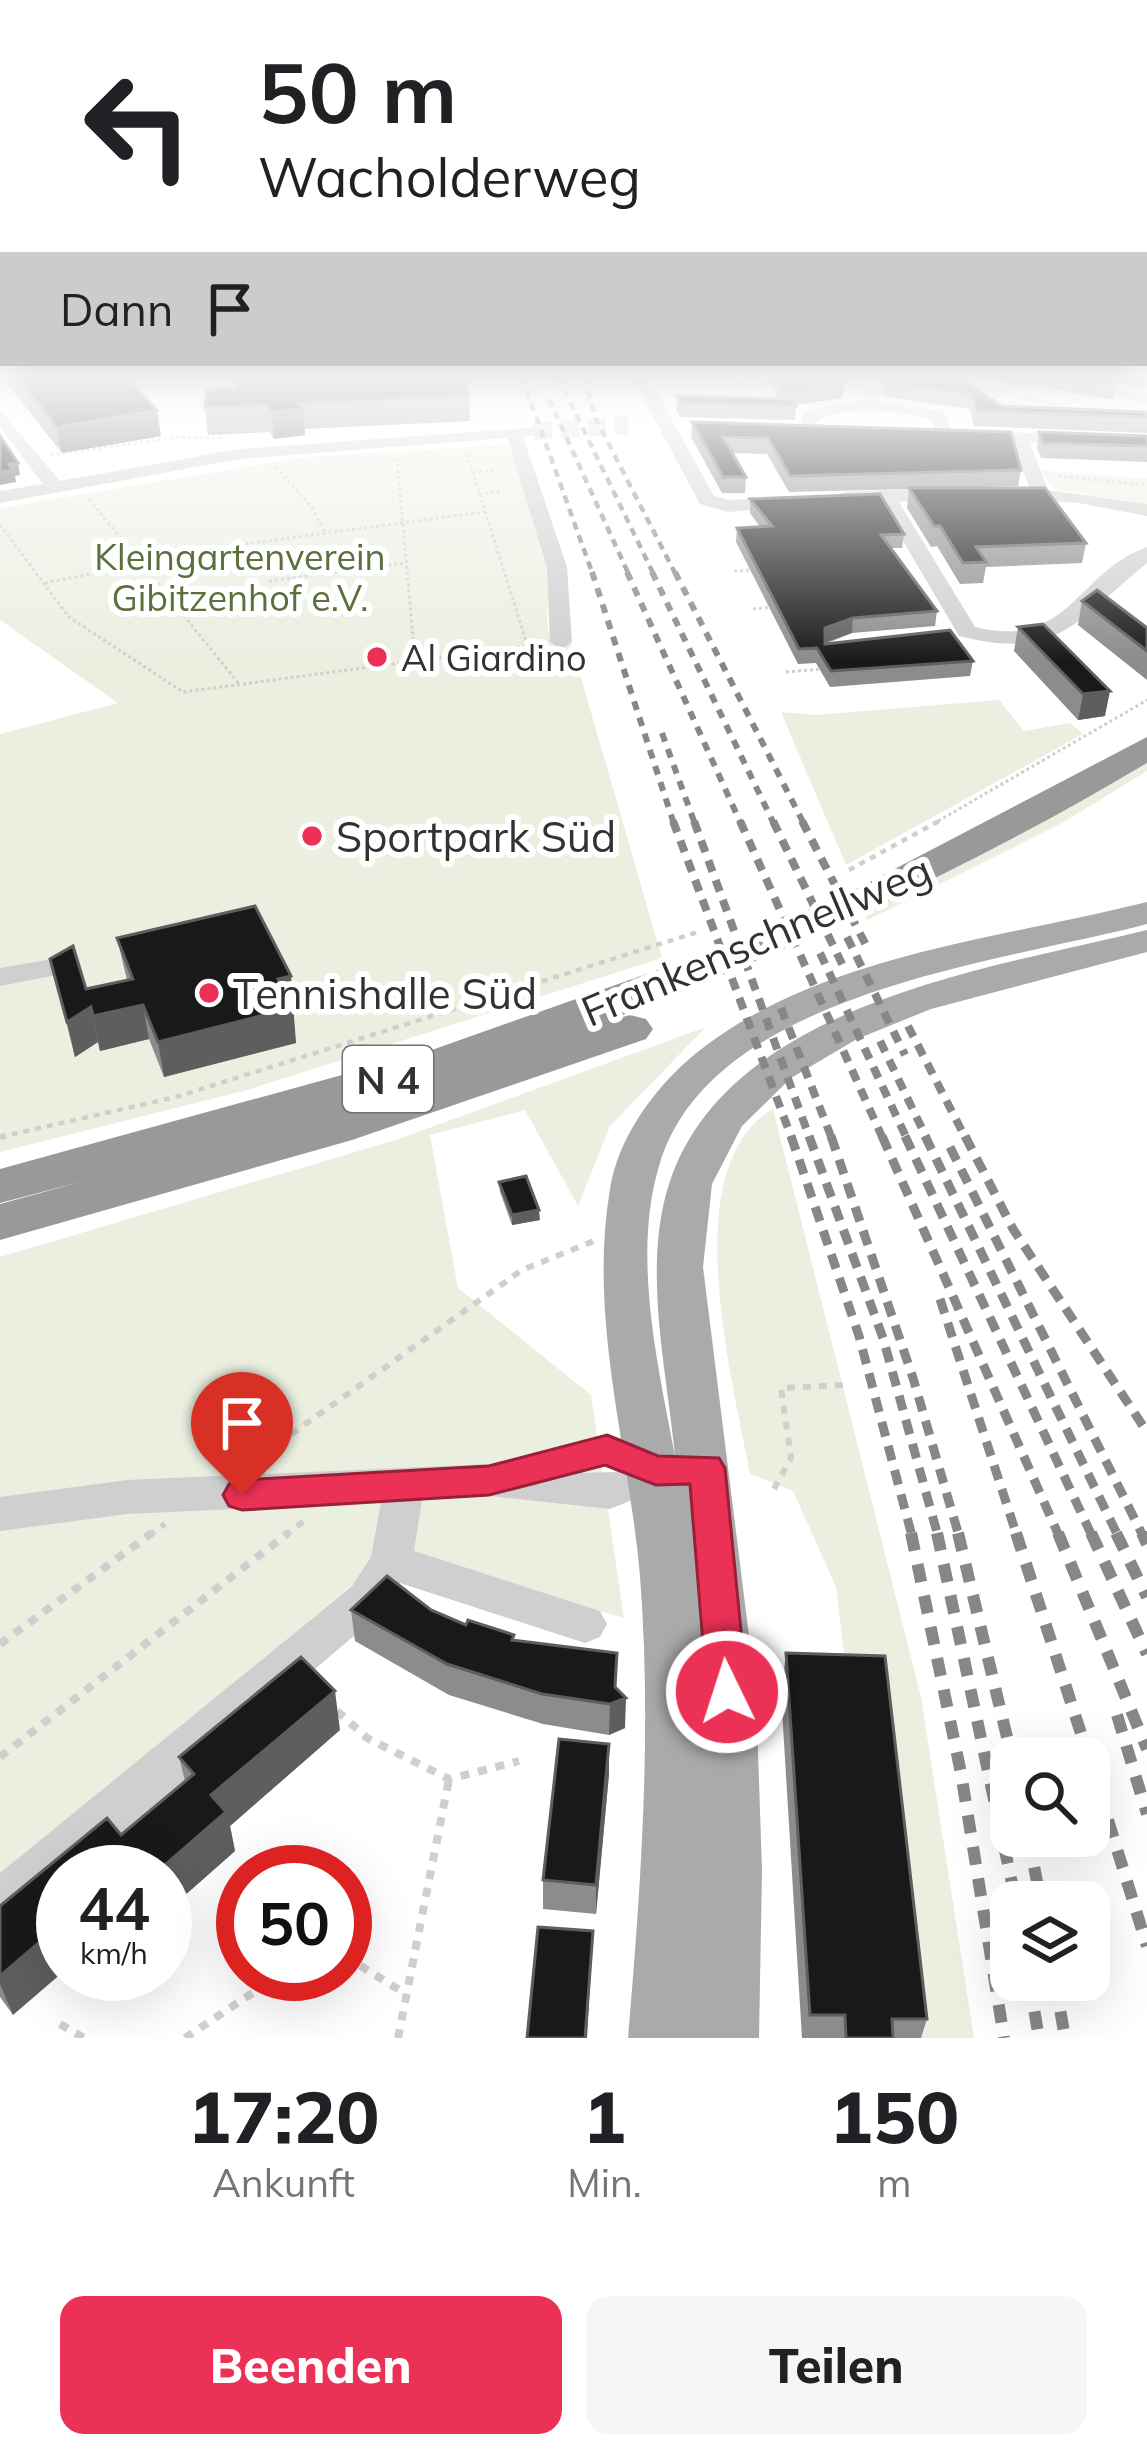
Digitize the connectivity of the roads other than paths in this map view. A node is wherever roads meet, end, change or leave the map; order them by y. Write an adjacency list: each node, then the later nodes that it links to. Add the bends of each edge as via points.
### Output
1 (44, 472): 7 (street)
2 (142, 472): 7 (street)
3 (533, 472): 14 (street, via 557,566 553,615)
4 (687, 472): 9 (street, via 707,500 724,506)
5 (1032, 472): 6 (street)
6 (1037, 486): 9 (street); 10 (street)
7 (55, 487): 8 (street)
8 (0, 496)
9 (886, 496): 12 (street)
10 (1147, 509)
11 (1147, 553): 12 (street, via 1043,636 1003,640)
12 (967, 631): 13 (street)
13 (935, 638)
14 (561, 641)
15 (1134, 732): 21 (highway, Frankenschnellweg / N 4, via 955,857 687,974 385,1080)
16 (1147, 783): 22 (highway, Frankenschnellweg / N 4, via 921,907 710,999 353,1124)
17 (1147, 913): 23 (main road, via 824,1001 724,1052 677,1095 649,1136 633,1184 629,1292 638,1400)
18 (1147, 941): 23 (main road, via 916,1003 830,1036 752,1086 714,1131 688,1191 680,1250)
19 (47, 969): 20 (street)
20 (0, 977)
21 (0, 1186)
22 (0, 1222)
23 (681, 1469): 24 (street, via 610,1492 489,1480); 29 (main road); 30 (main road, via 724,1643 731,1799)
24 (404, 1487): 25 (street, via 127,1497); 26 (street)
25 (0, 1514)
26 (392, 1562): 27 (street); 28 (street, via 367,1600)
27 (585, 1624)
28 (0, 1905)
29 (662, 2038)
30 (725, 2038)

